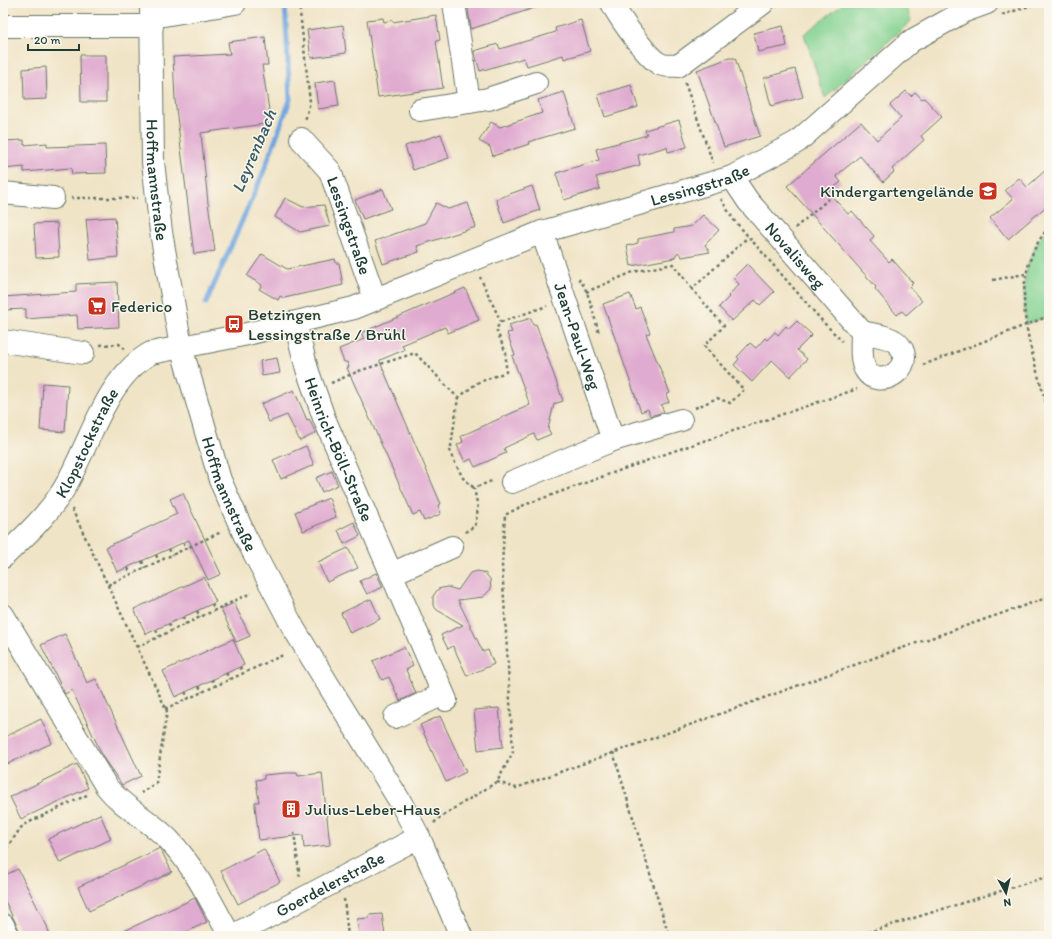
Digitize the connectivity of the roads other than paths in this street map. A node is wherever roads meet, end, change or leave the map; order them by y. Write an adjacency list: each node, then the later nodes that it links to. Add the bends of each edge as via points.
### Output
1 (235, 3): 6 (street)
2 (454, 3): 9 (street)
3 (612, 3): 4 (street, via 653,60 661,65 678,66)
4 (763, 3)
5 (987, 3): 12 (street, Lessingstraße, via 965,11 910,41 797,142)
6 (152, 15): 7 (street); 20 (street, Hoffmannstraße, via 152,120 156,197)
7 (3, 26)
8 (536, 83): 9 (street, via 488,99)
9 (469, 102): 10 (street)
10 (420, 110)
11 (301, 139): 16 (street, Lessingstraße, via 330,171)
12 (726, 180): 15 (street, Lessingstraße); 19 (street, Novalisweg, via 738,189 782,240)
13 (3, 193): 14 (street)
14 (53, 198)
15 (542, 232): 16 (street, Lessingstraße); 23 (street, Jean-Paul-Weg)
16 (375, 299): 17 (street, Lessingstraße, via 354,308)
17 (295, 322): 20 (street, Lessingstraße); 27 (street, Heinrich-Böll-Straße, via 314,390)
18 (3, 341): 21 (street)
19 (862, 342)
20 (181, 347): 26 (street, Klopstockstraße, via 151,353 140,360 114,388 76,467 61,492 35,526); 30 (street, Hoffmannstraße, via 220,480 245,536 294,629 401,803)
21 (83, 353)
22 (681, 420): 23 (street)
23 (613, 440): 24 (street)
24 (512, 482)
25 (452, 547): 27 (street)
26 (3, 557)
27 (391, 574): 29 (street, Heinrich-Böll-Straße, via 444,697)
28 (3, 615): 32 (street, via 106,786 116,798 179,851)
29 (395, 717)
30 (418, 837): 32 (street, Goerdelerstraße); 34 (street, Hoffmannstraße)
31 (3, 925): 33 (street)
32 (237, 935)
33 (8, 936)
34 (461, 936)

